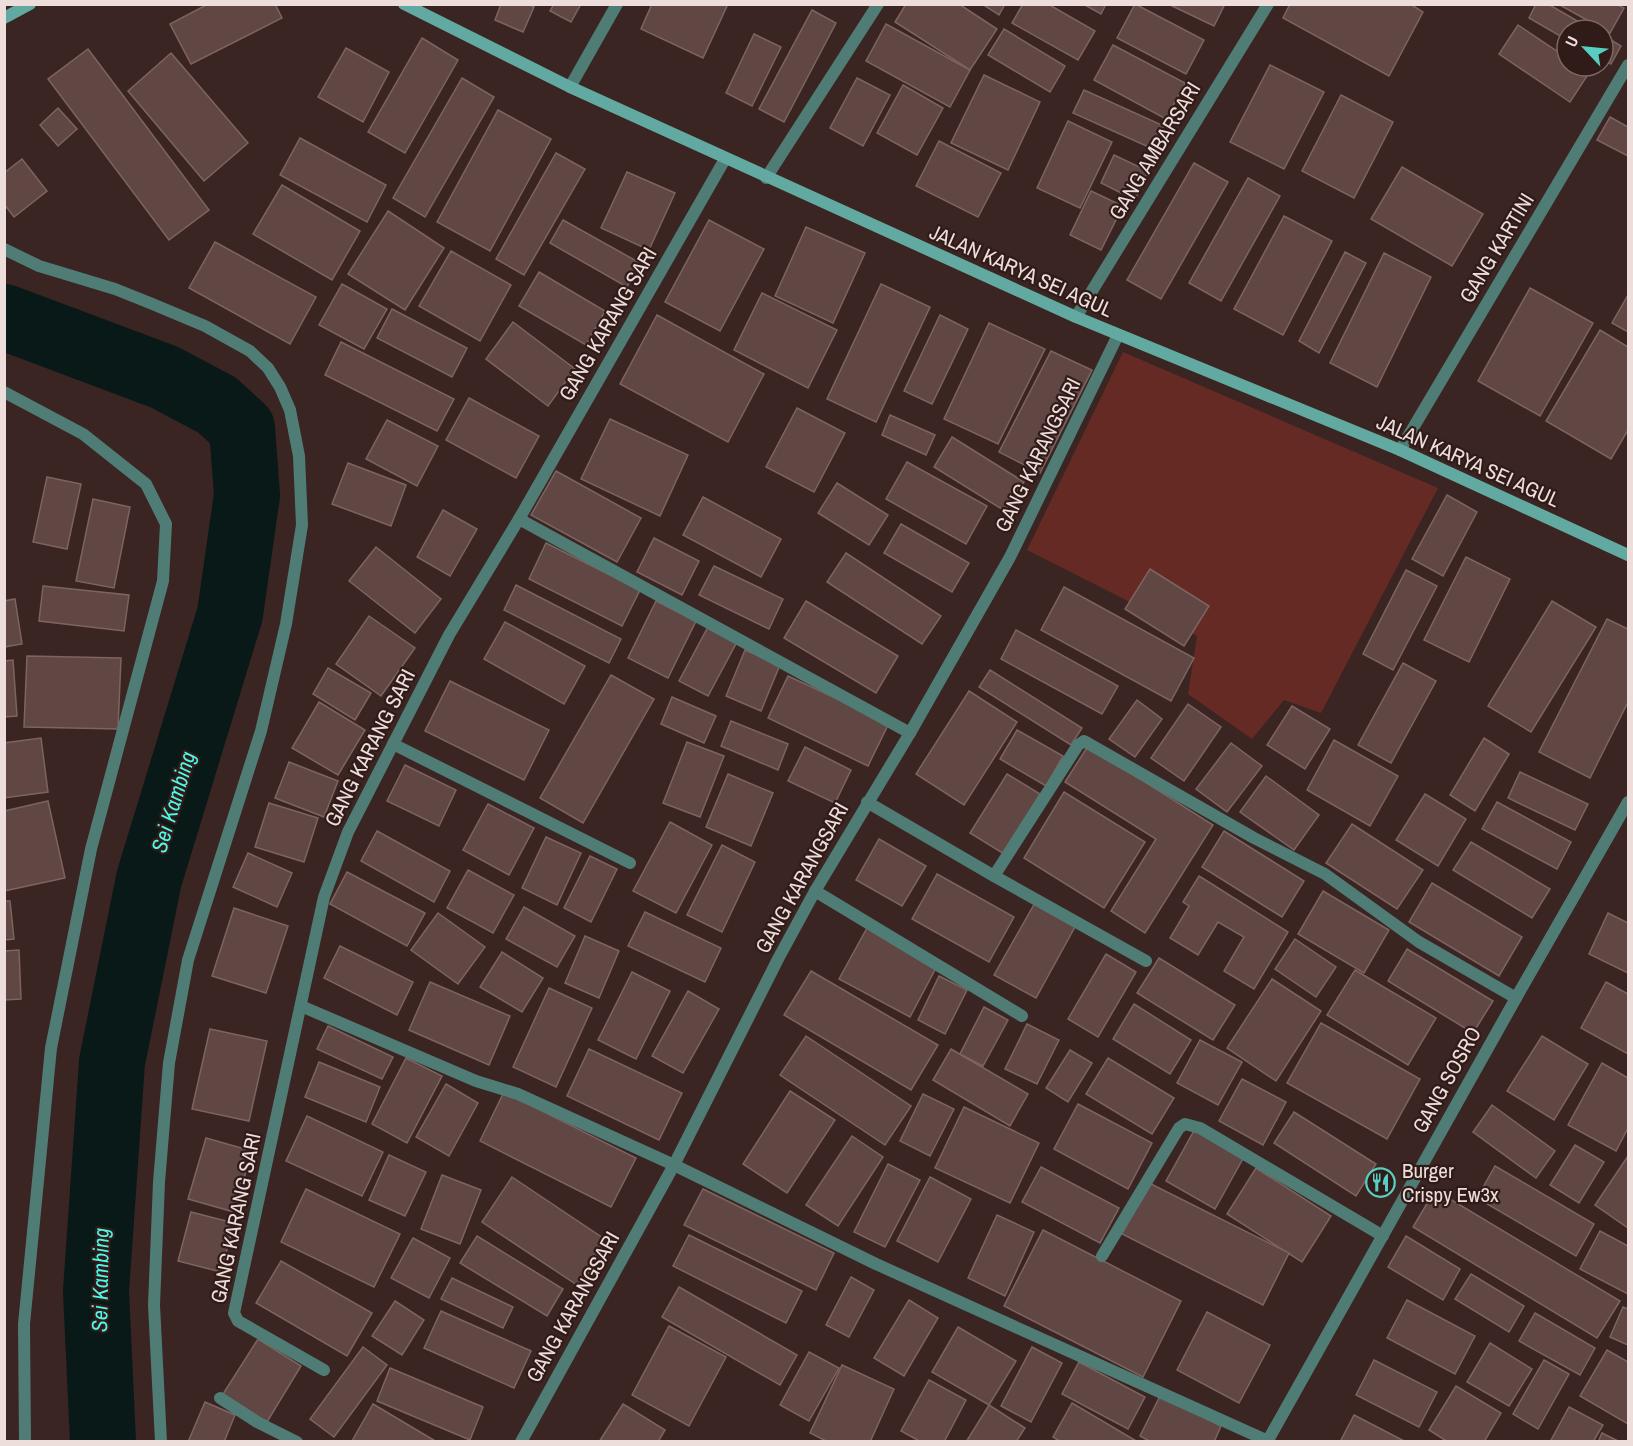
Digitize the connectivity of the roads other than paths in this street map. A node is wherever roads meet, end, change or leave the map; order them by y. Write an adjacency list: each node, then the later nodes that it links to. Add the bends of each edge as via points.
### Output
1 (30, 4): 6 (main road)
2 (404, 4): 8 (main road, JALAN KARYA SEI AGUL)
3 (617, 4): 8 (street)
4 (878, 4): 10 (street)
5 (1268, 4): 12 (street, GANG AMBARSARI)
6 (4, 18)
7 (1629, 65): 15 (street, GANG KARTINI)
8 (570, 87): 9 (main road, JALAN KARYA SEI AGUL)
9 (725, 159): 10 (main road, JALAN KARYA SEI AGUL); 16 (street, GANG KARANG SARI)
10 (766, 178): 12 (main road, JALAN KARYA SEI AGUL)
11 (4, 249): 36 (street, via 39,266 150,303 205,326 249,351 268,368 280,387 290,410 299,456 302,525 286,624 261,731 188,960 169,1063 153,1305)
12 (1076, 317): 13 (main road, JALAN KARYA SEI AGUL)
13 (1118, 335): 15 (main road, JALAN KARYA SEI AGUL); 18 (street, GANG KARANGSARI, via 1010,557)
14 (4, 392): 35 (street, via 82,434 146,483 166,524 163,581 91,849 51,1048 24,1324)
15 (1400, 450): 17 (main road, JALAN KARYA SEI AGUL)
16 (519, 519): 18 (street); 19 (street, GANG KARANG SARI, via 449,635)
17 (1629, 555)
18 (910, 733): 20 (street, GANG KARANGSARI)
19 (393, 744): 22 (street); 27 (street, GANG KARANG SARI, via 348,832 324,897)
20 (867, 802): 23 (street); 24 (street, GANG KARANGSARI)
21 (1629, 802): 26 (street, GANG SOSRO)
22 (630, 863)
23 (994, 876): 25 (street); 26 (street, via 1077,746 1084,741 1254,838 1324,873 1419,942)
24 (815, 891): 28 (street); 29 (street, GANG KARANGSARI)
25 (1146, 961)
26 (1516, 998): 30 (street, GANG SOSRO)
27 (301, 1006): 29 (street, via 476,1081 518,1094); 32 (street, GANG KARANG SARI, via 234,1313 238,1321)
28 (1022, 1016)
29 (674, 1165): 34 (street, via 876,1264); 38 (street, GANG KARANGSARI)
30 (1383, 1236): 31 (street, via 1200,1128 1185,1124); 34 (street, GANG SOSRO)
31 (1102, 1256)
32 (324, 1370)
33 (220, 1398): 37 (street)
34 (1268, 1441)
35 (25, 1442)
36 (161, 1442)
37 (297, 1442)
38 (521, 1442)

